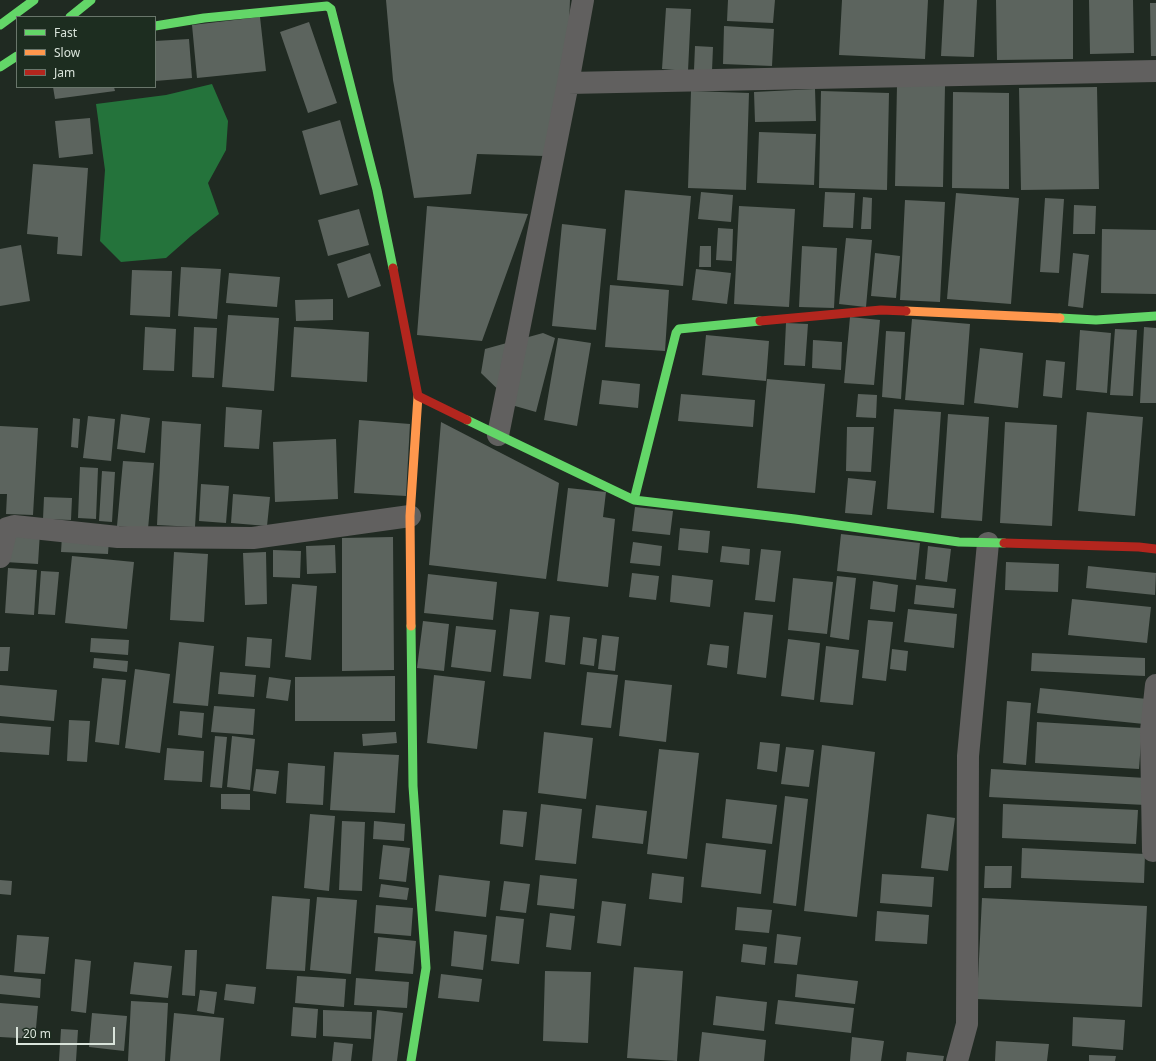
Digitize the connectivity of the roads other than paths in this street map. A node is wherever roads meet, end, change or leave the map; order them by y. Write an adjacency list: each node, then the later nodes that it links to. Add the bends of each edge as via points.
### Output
1 (34, 0): 5 (main road)
2 (91, 0): 4 (main road)
3 (582, 0): 10 (street)
4 (71, 16)
5 (0, 25)
6 (156, 26): 12 (main road, via 204,18 326,6 331,9 377,190)
7 (16, 57): 8 (main road)
8 (0, 67)
9 (1156, 71): 10 (street)
10 (568, 83): 13 (street)
11 (1156, 316): 14 (main road, via 1096,320 881,310 679,329)
12 (418, 396): 13 (main road); 15 (main road)
13 (498, 435): 14 (main road)
14 (634, 500): 16 (main road, via 959,542)
15 (410, 516): 18 (street, via 253,538 118,537 14,526 7,528); 21 (main road, via 413,786 426,968)
16 (988, 543): 17 (main road); 22 (street, via 968,756 967,1024)
17 (1156, 549)
18 (0, 557)
19 (1156, 685): 20 (street, via 1151,731)
20 (1153, 851)
21 (411, 1061)
22 (957, 1061)

